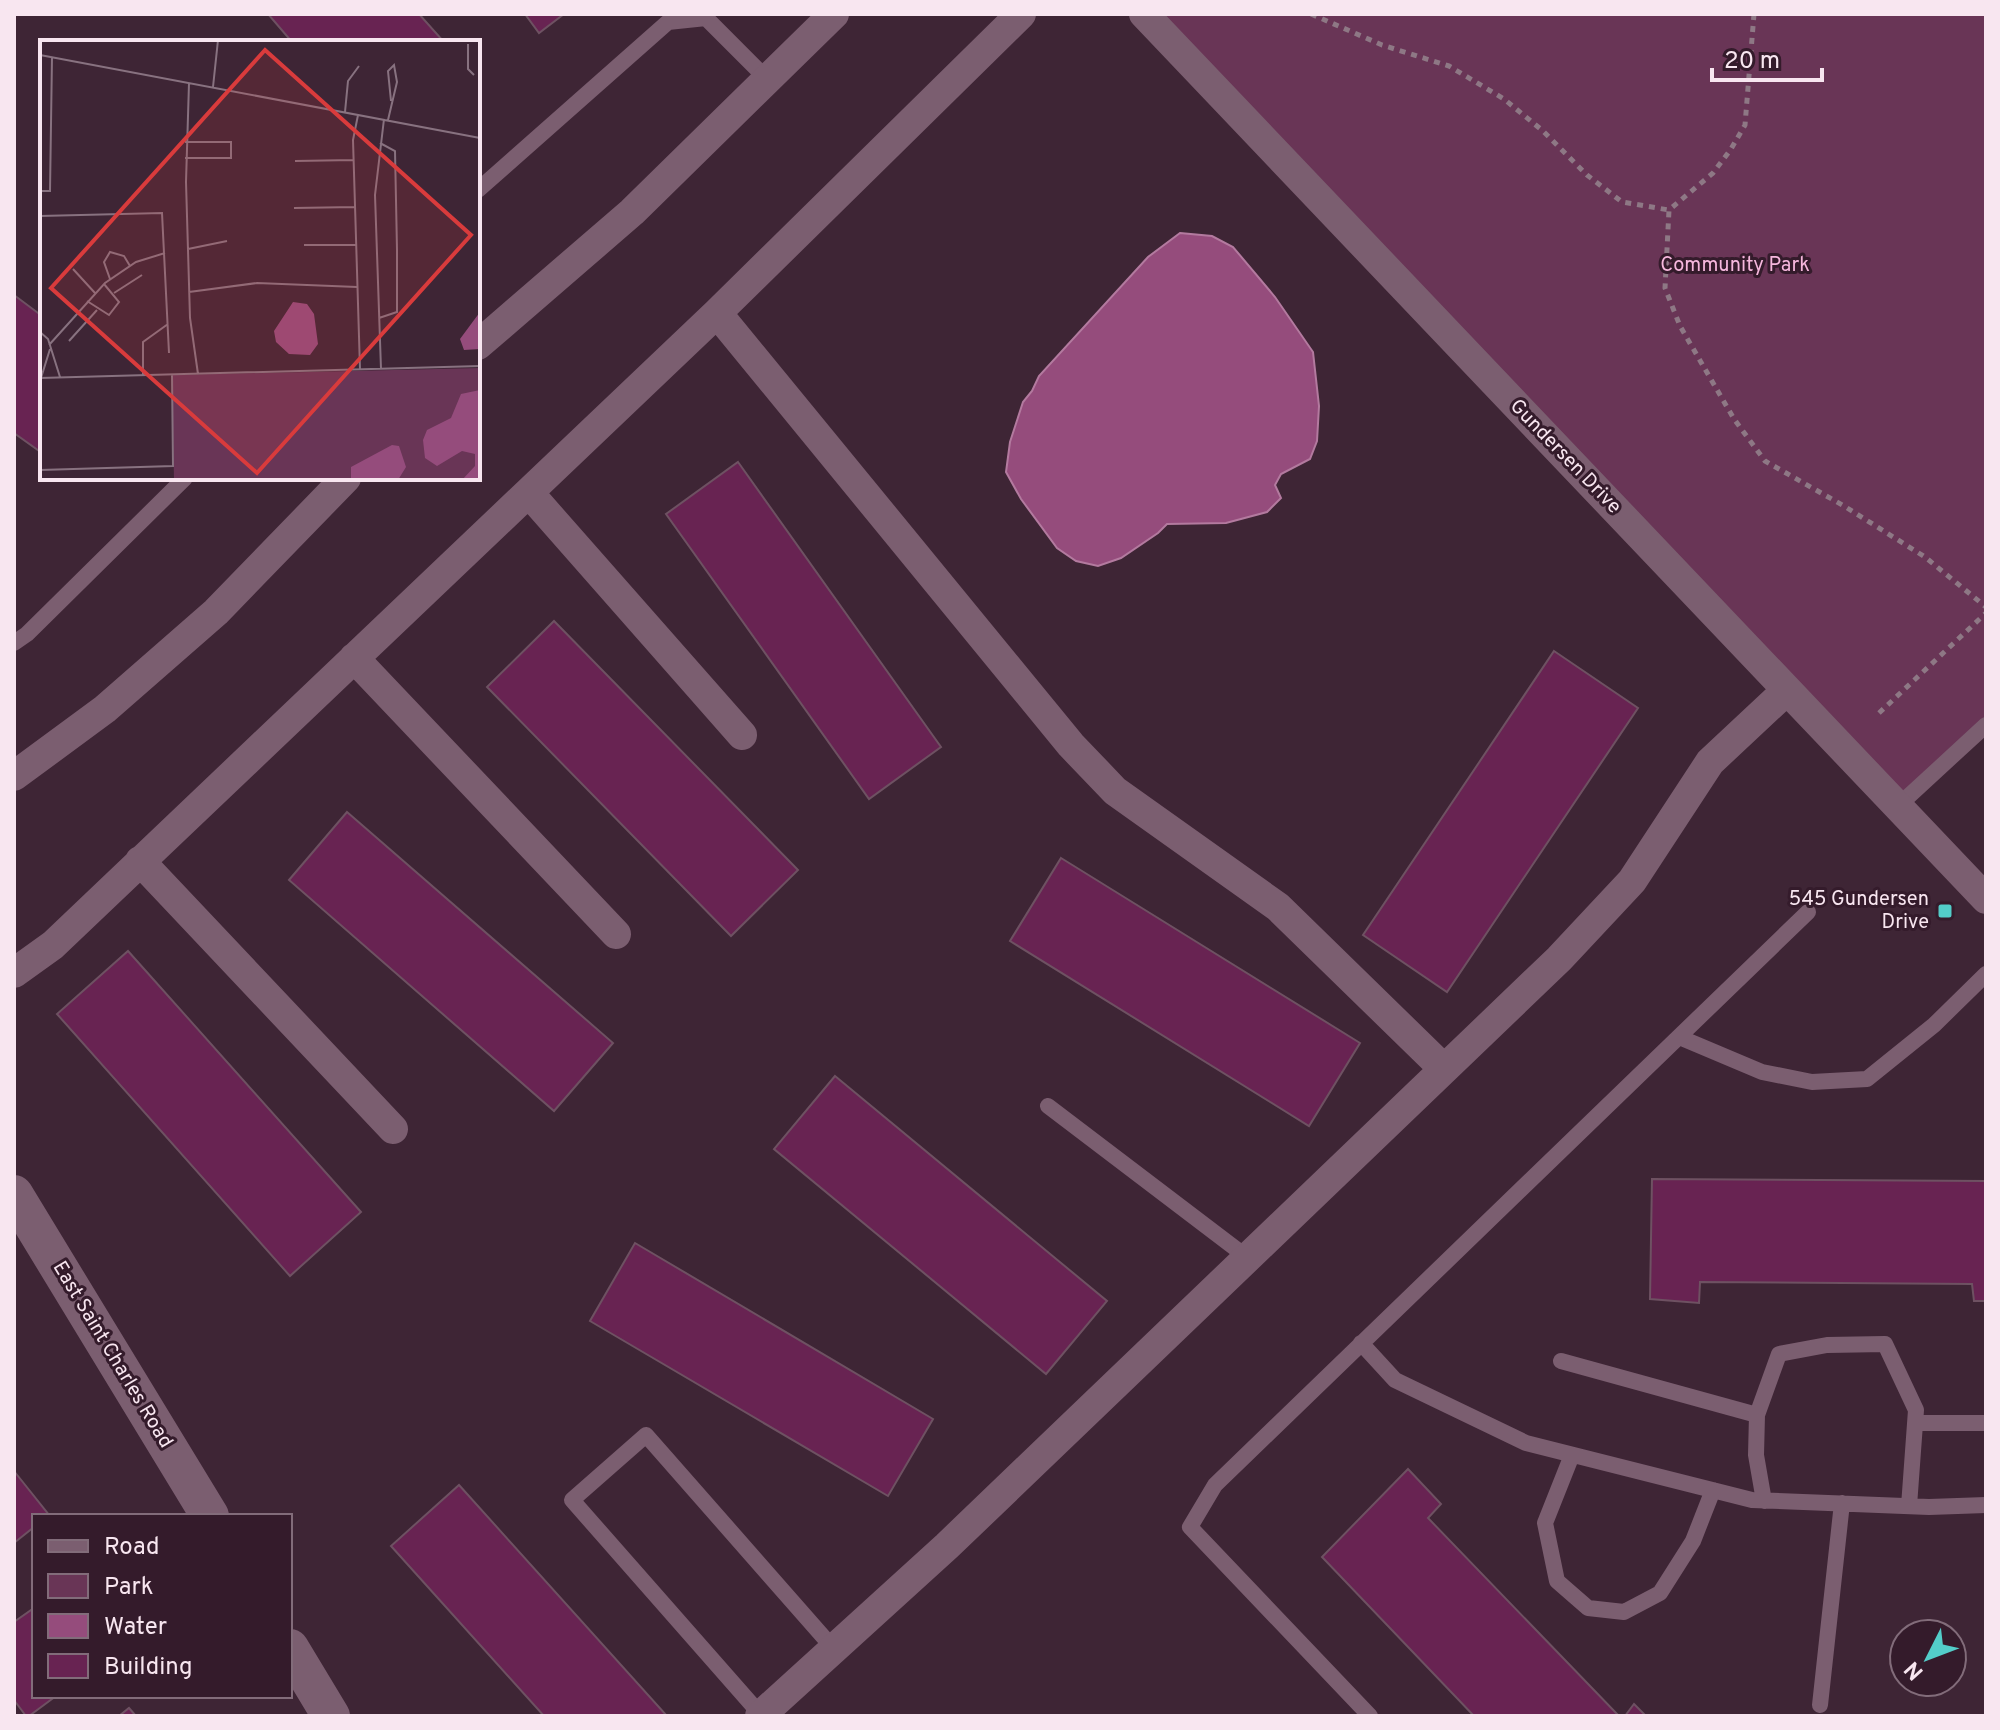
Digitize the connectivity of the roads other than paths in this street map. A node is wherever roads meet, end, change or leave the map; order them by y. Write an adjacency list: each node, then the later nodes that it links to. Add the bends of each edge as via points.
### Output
1 (834, 14): 4 (street)
2 (1021, 14): 6 (street)
3 (1144, 14): 13 (street, Gundersen Drive)
4 (767, 79): 5 (lane, via 706,18 668,22); 7 (street, via 632,212)
5 (480, 188)
6 (717, 313): 10 (street); 25 (street, via 1071,745 1115,791 1278,907)
7 (480, 343)
8 (183, 480): 11 (lane)
9 (344, 480): 16 (street, via 216,612 105,709)
10 (529, 493): 12 (street); 15 (street)
11 (14, 643)
12 (354, 658): 18 (street); 21 (street)
13 (1787, 690): 17 (street, Gundersen Drive); 25 (street, via 1710,762 1632,881)
14 (1986, 725): 17 (lane)
15 (742, 735)
16 (14, 776)
17 (1898, 806): 19 (street, Gundersen Drive)
18 (140, 861): 22 (street, via 53,945); 27 (street)
19 (1986, 899)
20 (1808, 912): 24 (lane)
21 (616, 934)
22 (14, 973)
23 (1986, 974): 24 (lane, via 1867,1079 1812,1082 1762,1072)
24 (1679, 1037): 30 (lane)
25 (1444, 1069): 29 (street)
26 (1048, 1106): 29 (lane)
27 (393, 1129)
28 (14, 1194): 41 (street, East Saint Charles Road)
29 (1248, 1258): 42 (street)
30 (1361, 1343): 35 (lane, via 1395,1380 1526,1443); 47 (lane, via 1215,1485 1190,1527)
31 (1561, 1361): 32 (lane)
32 (1757, 1415): 33 (lane, via 1779,1354 1827,1345 1885,1344 1916,1410); 37 (lane, via 1756,1455)
33 (1915, 1423): 34 (lane); 40 (lane)
34 (1986, 1423)
35 (1572, 1455): 36 (lane); 36 (lane, via 1545,1523 1557,1581 1588,1608 1624,1612 1660,1593 1693,1541)
36 (1713, 1490): 37 (lane)
37 (1764, 1501): 38 (lane)
38 (1842, 1503): 40 (lane); 44 (lane)
39 (1986, 1505): 40 (lane)
40 (1909, 1506)
41 (209, 1514)
42 (834, 1649): 46 (street); 46 (lane, via 646,1435 572,1500)
43 (292, 1651): 45 (street)
44 (1820, 1705)
45 (331, 1716)
46 (761, 1716)
47 (1370, 1716)

